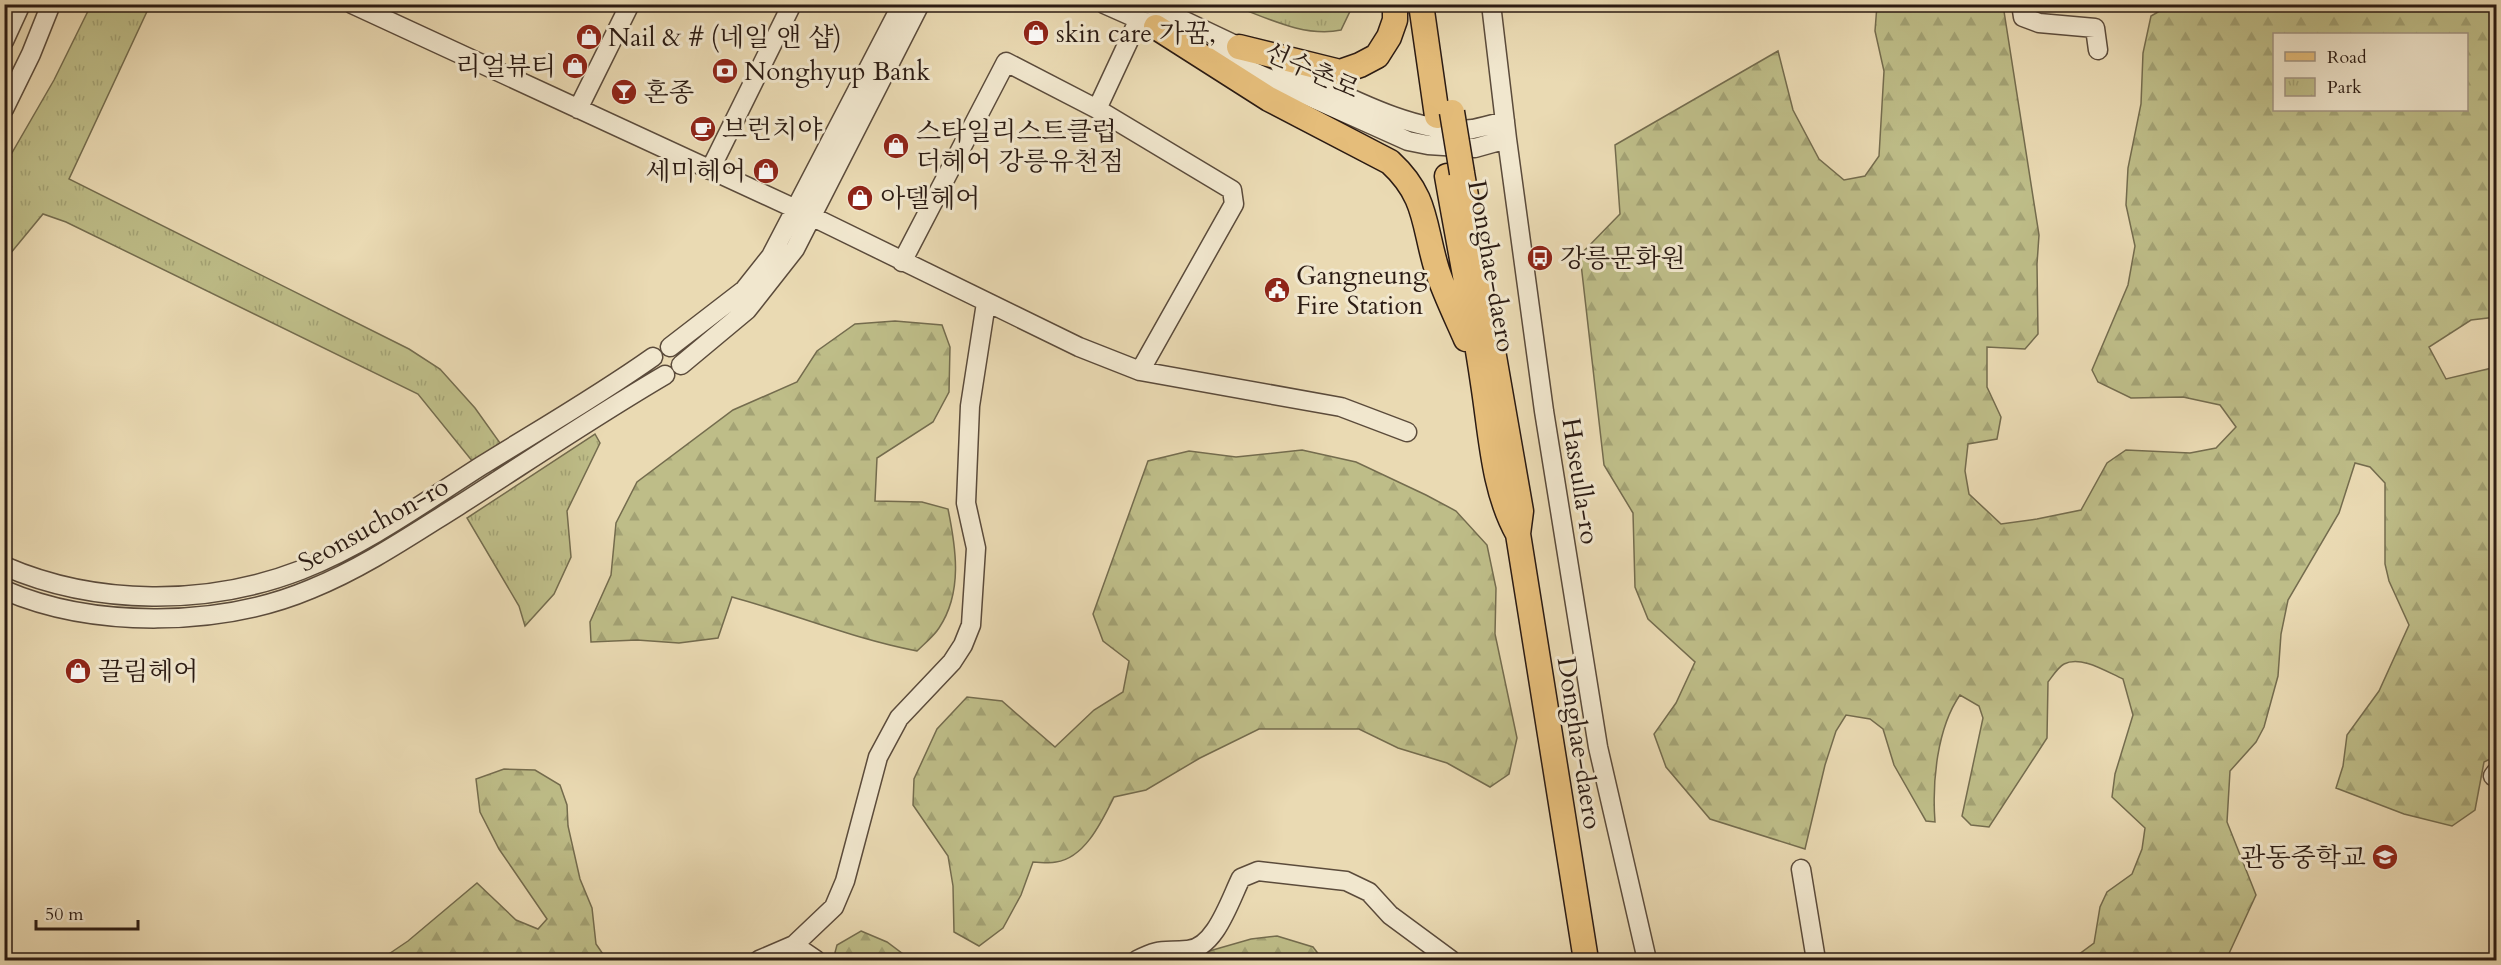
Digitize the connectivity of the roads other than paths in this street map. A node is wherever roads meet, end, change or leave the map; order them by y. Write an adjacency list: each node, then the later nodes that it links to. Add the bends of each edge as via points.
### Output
1 (21, 4): 16 (street)
2 (51, 4): 19 (street)
3 (352, 4): 20 (street)
4 (630, 4): 20 (street)
5 (792, 4): 24 (street)
6 (902, 4): 26 (street, Seonsuchon-ro)
7 (920, 4): 26 (street, Seonsuchon-ro)
8 (1104, 4): 15 (street, 선수촌로)
9 (1149, 4): 17 (street, 선수촌로)
10 (1395, 4): 17 (main road, via 1395,20 1377,56 1340,72)
11 (1421, 4): 22 (main road, Donghae-daero)
12 (1436, 4): 22 (main road, Donghae-daero)
13 (1491, 4): 23 (street, Haseulla-ro)
14 (2021, 4): 18 (street, via 2023,17 2095,28)
15 (1147, 24): 21 (street); 23 (street, 선수촌로, via 1408,141 1475,148); 33 (main road, via 1269,99 1390,162 1404,175 1421,205 1438,271)
16 (4, 42)
17 (1239, 47): 23 (street, 선수촌로, via 1408,123 1436,129)
18 (2098, 50)
19 (4, 109)
20 (578, 109): 24 (street)
21 (1097, 109): 27 (street, via 1006,62); 32 (street, via 1232,190 1234,204)
22 (1445, 114): 25 (main road, Donghae-daero, bridge)
23 (1506, 130): 49 (street, Haseulla-ro, via 1544,411 1598,747)
24 (710, 170): 26 (street)
25 (1454, 174): 33 (main road, Donghae-daero); 35 (main road, Donghae-daero, via 1521,511)
26 (805, 213): 27 (street); 29 (street, Seonsuchon-ro, via 744,290); 31 (street, Seonsuchon-ro, via 795,249 747,310)
27 (903, 262): 28 (street)
28 (986, 303): 32 (street); 43 (street, via 970,406 966,503 976,548 970,625 952,662 899,718 887,737 834,907)
29 (670, 347): 30 (street, via 661,348); 31 (street, via 679,354)
30 (654, 357): 31 (street, via 656,369); 38 (street, Seonsuchon-ro, via 376,533 303,569 261,584 215,592 164,597)
31 (673, 370): 39 (street, Seonsuchon-ro, via 387,551 311,590 218,614 164,618)
32 (1140, 371): 34 (street, via 1341,407)
33 (1483, 383): 35 (main road, Donghae-daero, via 1506,512)
34 (1407, 432)
35 (1518, 534): 48 (main road, Donghae-daero)
36 (4, 566): 38 (street, Seonsuchon-ro, via 66,587)
37 (4, 590): 39 (street, Seonsuchon-ro, via 62,609)
38 (111, 593): 39 (street)
39 (109, 615)
40 (2496, 772): 41 (street)
41 (2496, 778)
42 (1801, 869): 50 (street)
43 (794, 945): 44 (street); 45 (street)
44 (759, 960)
45 (816, 960)
46 (1137, 960): 47 (street, via 1155,951 1189,950 1202,945 1216,931 1241,878 1258,871 1346,881 1369,892 1408,930)
47 (1451, 960)
48 (1586, 960)
49 (1647, 960)
50 (1816, 960)

